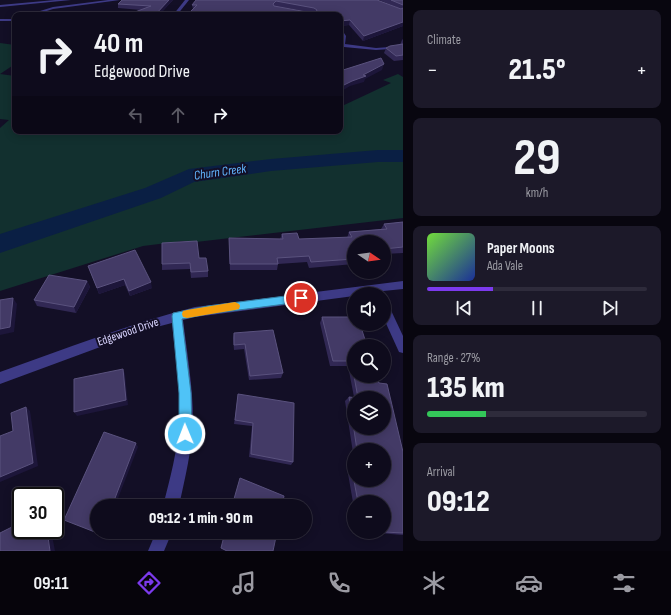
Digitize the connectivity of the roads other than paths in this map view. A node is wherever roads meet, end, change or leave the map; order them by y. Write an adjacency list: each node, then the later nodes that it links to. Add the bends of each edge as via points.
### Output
1 (69, 0): 4 (street)
2 (118, 0): 6 (street)
3 (187, 0): 8 (street)
4 (38, 4): 5 (street); 6 (street)
5 (0, 6)
6 (47, 10): 7 (street)
7 (39, 12)
8 (177, 12)
9 (0, 20): 10 (street)
10 (12, 20)
11 (12, 21): 12 (street)
12 (0, 26)
13 (343, 46): 14 (street, via 376,49)
14 (403, 47)
15 (403, 285): 16 (street, Edgewood Drive)
16 (391, 288)
17 (347, 294): 18 (street, Edgewood Drive, via 208,310)
18 (177, 316): 21 (street, Edgewood Drive); 22 (street, via 185,393 185,434 183,457)
19 (391, 322): 20 (street)
20 (403, 348)
21 (0, 378)
22 (173, 499)
23 (161, 539): 24 (street)
24 (156, 551)

